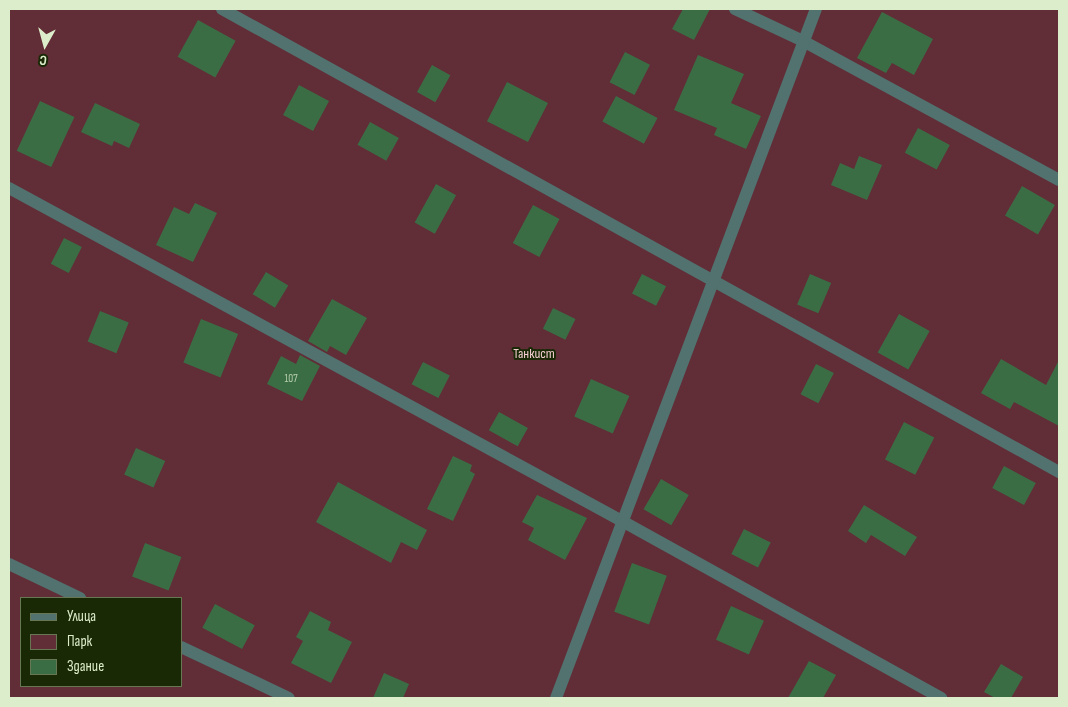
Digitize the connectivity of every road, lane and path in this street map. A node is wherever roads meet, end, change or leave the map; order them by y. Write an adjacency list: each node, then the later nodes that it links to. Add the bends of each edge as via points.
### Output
1 (222, 9): 7 (lane)
2 (735, 9): 4 (lane)
3 (816, 9): 4 (lane)
4 (802, 41): 5 (lane); 7 (lane)
5 (1059, 180)
6 (9, 188): 9 (lane)
7 (714, 280): 8 (lane); 9 (lane)
8 (1059, 472)
9 (622, 521): 14 (lane); 15 (lane)
10 (9, 564): 11 (lane)
11 (78, 597)
12 (182, 647): 13 (lane)
13 (289, 698)
14 (556, 698)
15 (941, 698)

